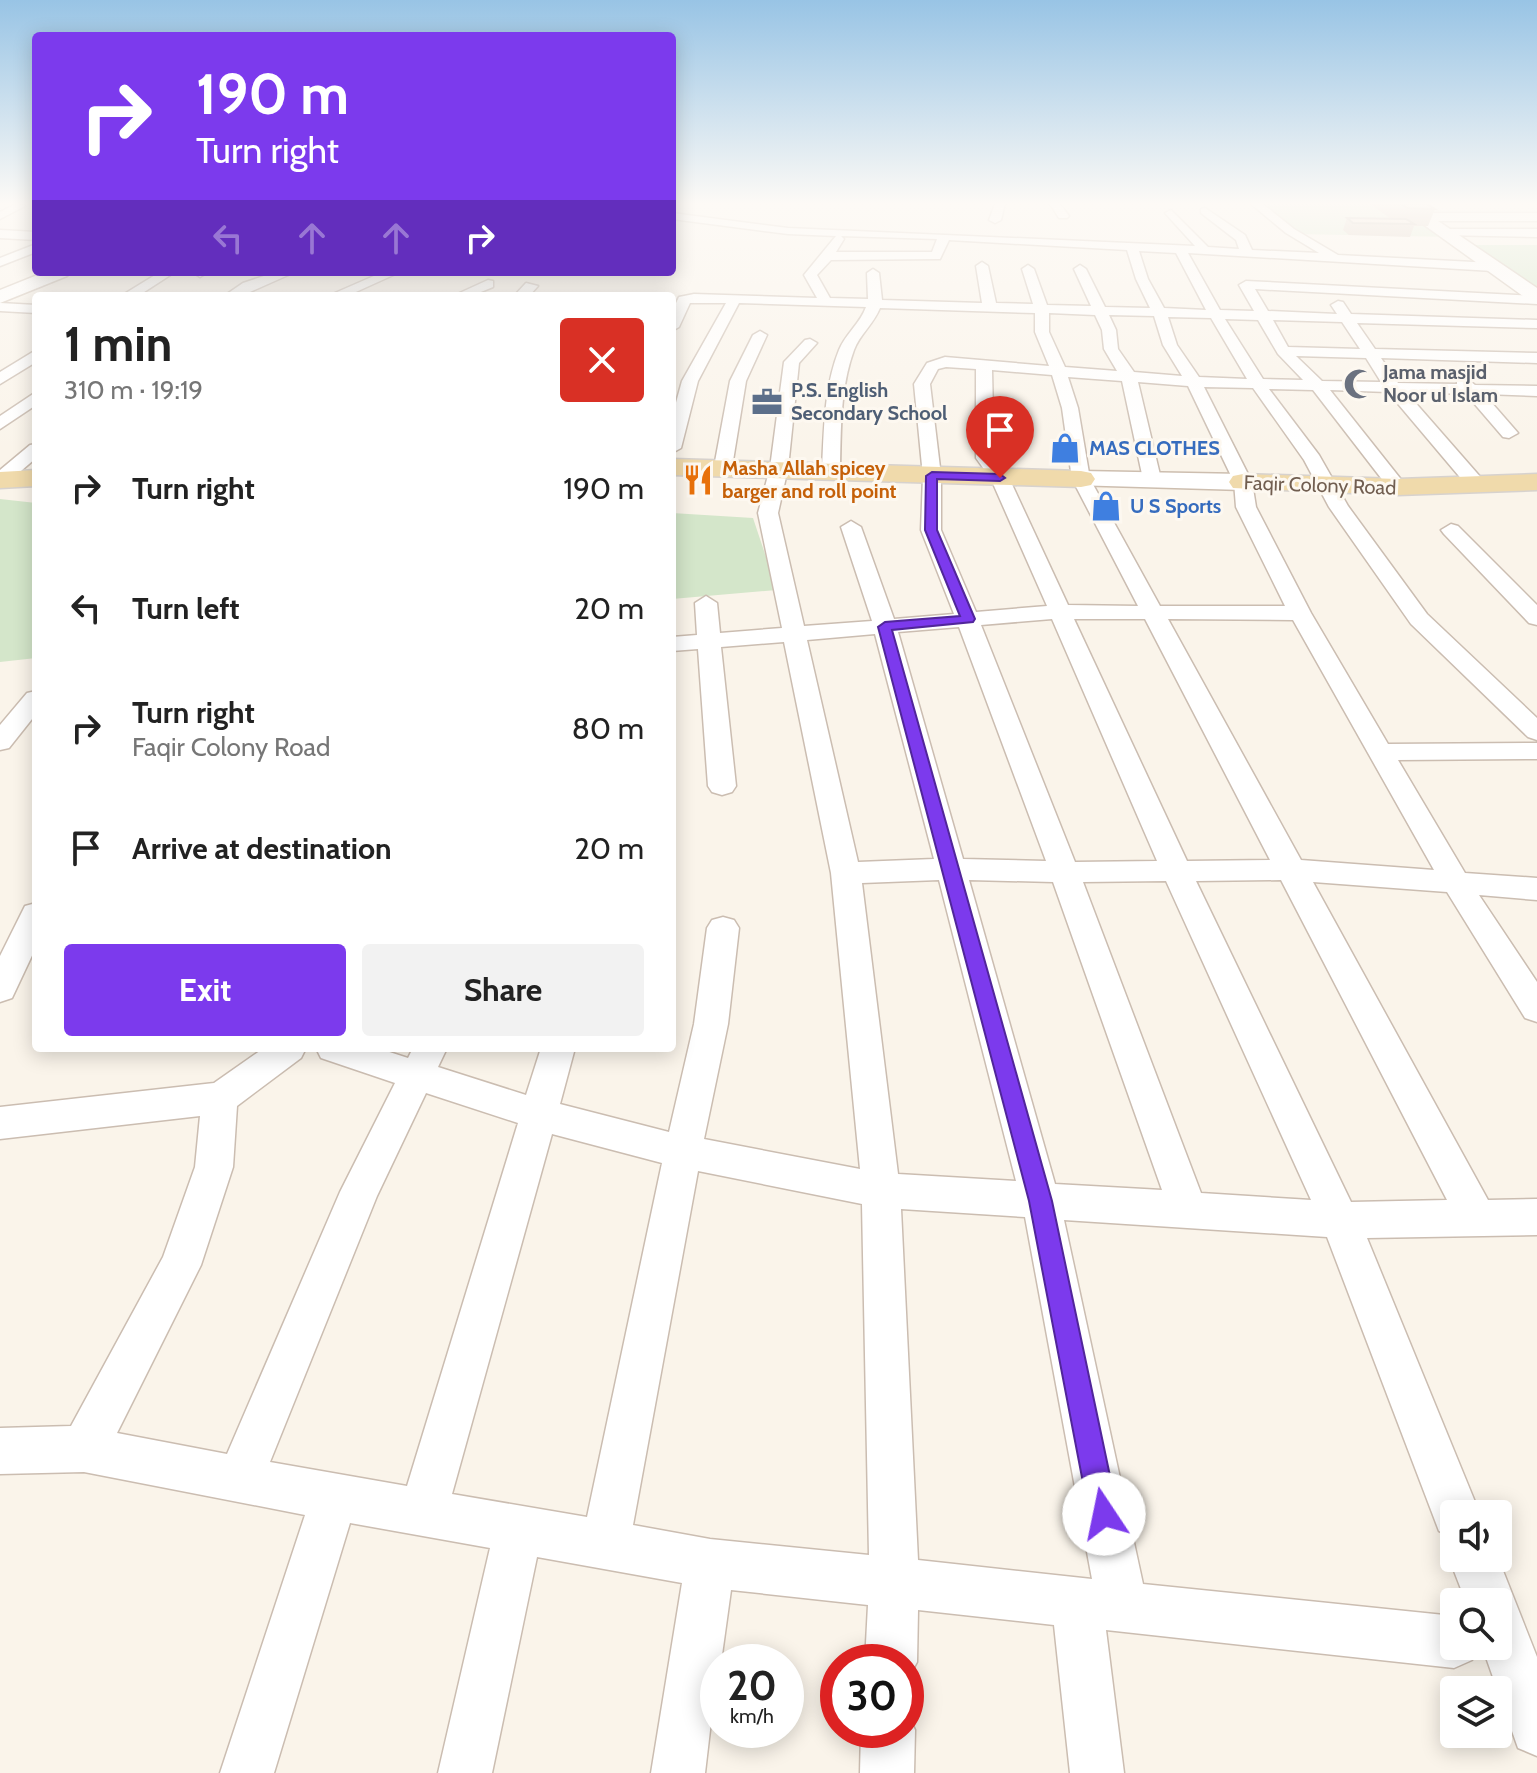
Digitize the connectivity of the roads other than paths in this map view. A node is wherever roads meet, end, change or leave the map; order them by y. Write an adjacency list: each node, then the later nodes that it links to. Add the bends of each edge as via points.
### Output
1 (25, 287): 18 (main road)
2 (817, 287): 21 (street)
3 (874, 287): 22 (street)
4 (986, 287): 26 (street)
5 (1034, 287): 27 (street)
6 (1089, 287): 28 (street)
7 (1146, 287): 29 (street)
8 (1200, 287): 30 (street)
9 (1247, 287): 31 (street)
10 (1281, 287): 15 (street)
11 (1338, 287): 15 (street)
12 (1392, 287): 39 (street)
13 (1426, 287): 17 (street)
14 (1454, 287): 17 (street)
15 (1327, 289): 32 (street)
16 (931, 291): 23 (street)
17 (1466, 296): 19 (street); 36 (street)
18 (0, 297)
19 (1537, 298)
20 (734, 300): 21 (street, via 774,295); 33 (street, via 687,299); 58 (street, via 690,381)
21 (826, 302): 22 (street)
22 (875, 303): 23 (street); 66 (street, via 867,323 848,342 835,401)
23 (934, 306): 26 (street)
24 (0, 307): 25 (street)
25 (30, 308): 35 (street)
26 (990, 308): 27 (street)
27 (1042, 310): 28 (street); 47 (street, via 1042,332)
28 (1101, 311): 29 (street); 49 (street, via 1111,349)
29 (1160, 313): 30 (street); 51 (street, via 1170,345)
30 (1215, 314): 31 (street); 52 (street)
31 (1260, 315): 32 (street); 41 (street)
32 (1347, 318): 39 (street); 42 (street)
33 (676, 320)
34 (1478, 321): 36 (street); 39 (street); 43 (street)
35 (0, 323)
36 (1504, 323): 37 (street)
37 (1537, 324)
38 (760, 335): 64 (street, via 726,410)
39 (1431, 338): 42 (street); 43 (street); 55 (street)
40 (810, 343): 65 (street, via 792,362)
41 (1283, 351): 42 (street); 53 (street)
42 (1373, 354): 54 (street)
43 (1518, 357): 44 (street); 48 (street)
44 (1537, 358)
45 (28, 364): 50 (street)
46 (984, 366): 47 (street); 67 (street, via 938,363 922,384); 69 (street, via 985,458)
47 (1058, 372): 49 (street); 70 (street, via 1070,408)
48 (1537, 375)
49 (1129, 377): 51 (street); 71 (street)
50 (0, 379)
51 (1194, 382): 52 (street); 73 (street)
52 (1259, 385): 53 (street); 76 (street)
53 (1319, 387): 54 (street); 77 (street)
54 (1394, 389): 55 (street); 75 (street)
55 (1469, 389): 56 (street); 60 (street)
56 (1537, 391)
57 (32, 400): 59 (street)
58 (684, 409): 61 (street)
59 (0, 424)
60 (1509, 433)
61 (676, 435)
62 (32, 452): 72 (street)
63 (676, 467): 64 (main road, Faqir Colony Road)
64 (723, 467): 65 (main road, Faqir Colony Road)
65 (779, 468): 66 (main road, Faqir Colony Road); 87 (street, via 768,513)
66 (831, 470): 67 (main road, Faqir Colony Road)
67 (932, 476): 69 (main road, Faqir Colony Road); 85 (street, via 931,530)
68 (32, 478): 72 (main road)
69 (1000, 478): 70 (main road, Faqir Colony Road); 81 (street)
70 (1081, 479): 71 (main road, Faqir Colony Road); 82 (street)
71 (1152, 479): 73 (main road, Faqir Colony Road)
72 (0, 480)
73 (1243, 482): 76 (main road, Faqir Colony Road); 83 (street, via 1246,507)
74 (1537, 482): 75 (main road, Faqir Colony Road)
75 (1476, 484): 77 (main road, Faqir Colony Road)
76 (1331, 486): 77 (main road, Faqir Colony Road); 91 (street, via 1339,507 1419,619)
77 (1398, 487)
78 (851, 527): 86 (street)
79 (1451, 530): 84 (street)
80 (706, 603): 88 (street)
81 (1061, 612): 82 (street); 85 (street); 99 (street)
82 (1153, 613): 83 (street); 97 (street)
83 (1300, 613): 94 (street)
84 (1537, 618)
85 (968, 619): 86 (street); 98 (street)
86 (885, 627): 87 (street); 96 (street)
87 (796, 633): 88 (street); 100 (street)
88 (711, 641): 89 (street); 95 (street)
89 (676, 644)
90 (32, 703): 92 (street)
91 (1537, 732)
92 (0, 742)
93 (1537, 751): 94 (street)
94 (1382, 752): 101 (street)
95 (722, 786)
96 (951, 869): 98 (street); 100 (street); 116 (street)
97 (1293, 870): 99 (street); 101 (street); 119 (street)
98 (1065, 872): 99 (street); 117 (street)
99 (1177, 872): 120 (street)
100 (846, 873): 115 (street)
101 (1454, 880): 102 (street); 106 (street)
102 (1537, 889)
103 (32, 922): 105 (street)
104 (723, 928): 114 (street, via 711,1024)
105 (0, 989)
106 (1537, 1009)
107 (284, 1052): 111 (street)
108 (361, 1052): 110 (street)
109 (557, 1052): 112 (street)
110 (423, 1061): 112 (street); 123 (street, via 359,1192)
111 (220, 1098): 113 (street); 121 (street, via 214,1167 181,1265)
112 (540, 1115): 114 (street); 126 (street)
113 (0, 1123)
114 (683, 1152): 115 (street); 128 (street)
115 (881, 1190): 116 (street); 130 (street)
116 (1041, 1201): 117 (street); 131 (street)
117 (1188, 1210): 120 (street)
118 (1537, 1217): 119 (street)
119 (1477, 1218): 120 (street)
120 (1340, 1220): 125 (street)
121 (84, 1449): 122 (street); 123 (street)
122 (0, 1451)
123 (239, 1480): 124 (street)
124 (335, 1496): 126 (street); 137 (street)
125 (1450, 1500)
126 (423, 1512): 127 (street)
127 (519, 1529): 128 (street); 138 (street)
128 (605, 1545): 129 (street)
129 (710, 1563): 130 (street); 139 (street)
130 (894, 1584): 131 (street); 133 (street)
131 (1100, 1605): 132 (street); 141 (street)
132 (1440, 1641)
133 (892, 1644)
134 (1512, 1652): 135 (street)
135 (1537, 1729)
136 (888, 1748): 140 (street)
137 (247, 1773)
138 (465, 1773)
139 (678, 1773)
140 (887, 1773)
141 (1097, 1773)

